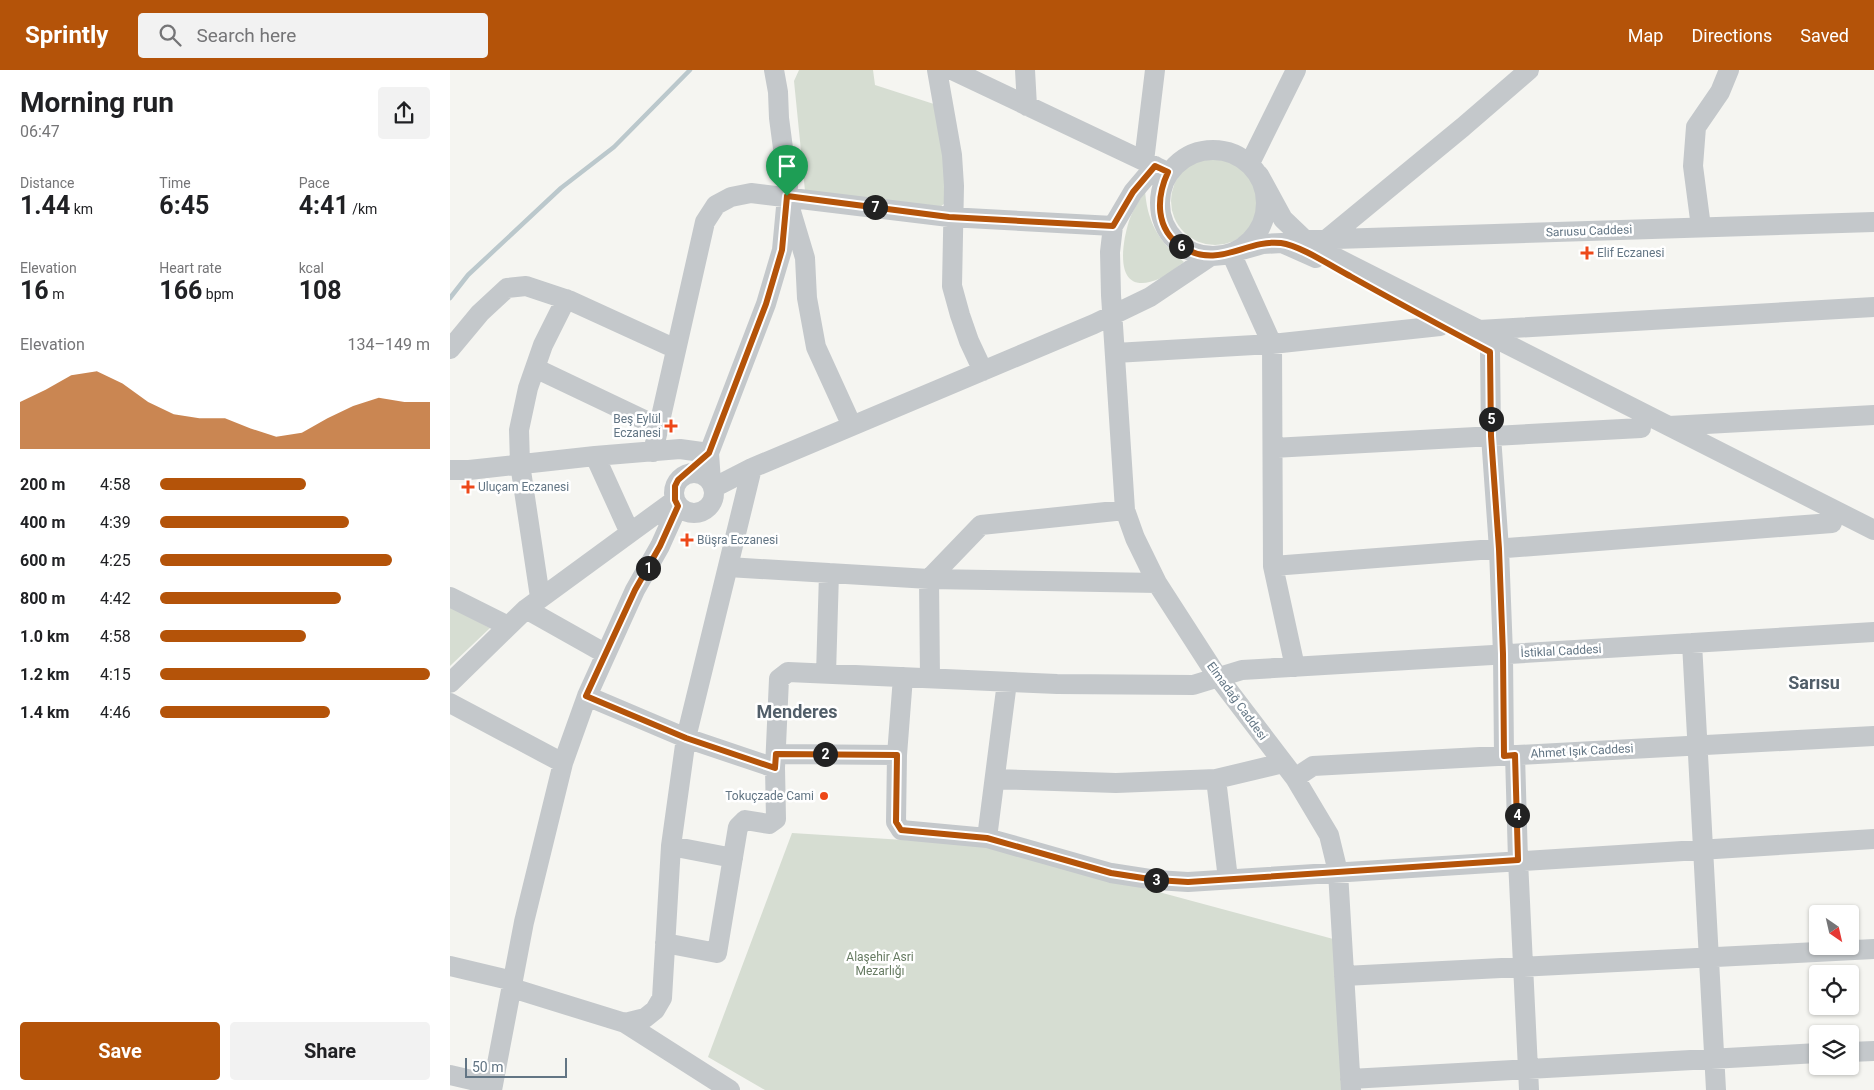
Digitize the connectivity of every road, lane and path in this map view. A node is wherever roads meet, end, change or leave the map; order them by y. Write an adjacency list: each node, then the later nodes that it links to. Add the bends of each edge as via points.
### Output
1 (774, 70): 10 (street)
2 (786, 70): 10 (street)
3 (937, 70): 15 (street, via 952,155)
4 (952, 70): 11 (street)
5 (1026, 70): 11 (street)
6 (1155, 70): 12 (street)
7 (1296, 70): 13 (street)
8 (1529, 70): 19 (street)
9 (1729, 70): 18 (street, via 1720,92 1696,127 1693,166)
10 (778, 92): 14 (street)
11 (1027, 106): 12 (street)
12 (1156, 167): 13 (street, via 1198,151 1216,149 1234,153); 17 (street, via 1133,192); 23 (street, via 1161,187 1159,204 1162,220 1169,234 1180,246)
13 (1254, 170): 20 (street, via 1283,219); 22 (street, via 1266,192 1266,210 1250,241)
14 (787, 196): 15 (street); 31 (street, via 751,192 716,205 705,222); 37 (street, via 805,258 807,298 816,348); 44 (street, via 782,250)
15 (952, 217): 17 (street); 35 (street, via 952,286 969,341)
16 (1874, 222): 18 (street, Sarıusu Caddesi)
17 (1113, 226): 26 (street, Elmadağ Caddesi, via 1110,261)
18 (1701, 227): 19 (street, Sarıusu Caddesi)
19 (1327, 239): 20 (street, Sarıusu Caddesi)
20 (1305, 240): 21 (street, Sarıusu Caddesi); 28 (street)
21 (1282, 243): 22 (street, Sarıusu Caddesi); 27 (street, via 1308,253)
22 (1233, 252): 23 (street); 29 (street)
23 (1211, 256): 26 (street, via 1150,297)
24 (566, 299): 30 (street, via 526,286 508,288 480,313); 31 (street); 34 (street)
25 (1874, 307): 28 (street)
26 (1113, 315): 33 (street, Elmadağ Caddesi); 35 (street)
27 (1440, 326): 29 (street); 32 (street)
28 (1479, 330): 38 (street)
29 (1272, 344): 33 (street); 42 (street)
30 (450, 349)
31 (676, 349): 39 (street)
32 (1490, 352): 40 (street); 41 (street)
33 (1115, 353): 52 (street, Elmadağ Caddesi)
34 (535, 368): 39 (street); 46 (street, via 519,430)
35 (983, 371): 37 (street)
36 (1874, 415): 38 (street)
37 (852, 426): 47 (street)
38 (1669, 426): 55 (street)
39 (659, 427): 43 (street)
40 (1641, 428): 41 (street); 54 (street)
41 (1491, 436): 42 (street); 58 (street)
42 (1273, 448): 59 (street)
43 (653, 452): 44 (street, via 680,449); 45 (street)
44 (709, 453): 49 (street); 50 (street)
45 (595, 456): 46 (street); 56 (street)
46 (520, 464): 48 (street); 65 (street)
47 (752, 468): 50 (street); 60 (street)
48 (450, 470)
49 (683, 476): 50 (street, via 701,474); 51 (street, via 675,486)
50 (712, 485): 53 (street, via 714,494 710,506)
51 (677, 503): 53 (street, via 684,511); 56 (street); 57 (street)
52 (1125, 510): 62 (street, via 980,525); 63 (street, Elmadağ Caddesi)
53 (697, 513): 57 (street)
54 (1832, 523): 55 (street); 58 (street)
55 (1872, 532)
56 (630, 533): 65 (street)
57 (660, 546): 69 (street, via 635,590)
58 (1499, 549): 59 (street); 70 (street)
59 (1273, 566): 71 (street)
60 (728, 567): 61 (street); 81 (street)
61 (829, 573): 62 (street); 72 (street)
62 (929, 579): 63 (street); 75 (street)
63 (1157, 584): 73 (street, Elmadağ Caddesi)
64 (450, 597): 66 (street)
65 (533, 603): 66 (street); 69 (street)
66 (508, 626): 77 (street)
67 (1874, 632): 68 (street, İstiklal Caddesi)
68 (1692, 643): 70 (street, İstiklal Caddesi); 82 (street)
69 (606, 654): 78 (street)
70 (1503, 654): 71 (street, İstiklal Caddesi); 84 (street)
71 (1295, 667): 73 (street, İstiklal Caddesi, via 1242,670)
72 (826, 674): 74 (street, İstiklal Caddesi); 85 (street, İstiklal Caddesi, via 788,672 779,679)
73 (1218, 676): 76 (street, İstiklal Caddesi, via 1193,685); 87 (street, Elmadağ Caddesi)
74 (903, 677): 75 (street, İstiklal Caddesi); 83 (street)
75 (930, 678): 76 (street, İstiklal Caddesi)
76 (1007, 682): 88 (street)
77 (450, 683)
78 (586, 696): 81 (street); 86 (street)
79 (452, 710): 86 (street)
80 (1874, 736): 82 (street, Ahmet Işık Caddesi)
81 (686, 738): 85 (street); 92 (street)
82 (1698, 745): 84 (street, Ahmet Işık Caddesi); 93 (street)
83 (897, 755): 85 (street); 90 (street, via 896,822 901,830)
84 (1509, 755): 87 (street, Ahmet Işık Caddesi); 95 (street)
85 (776, 761): 94 (street, İstiklal Caddesi, via 776,819 769,824 745,820 738,827)
86 (563, 763): 104 (street)
87 (1289, 770): 89 (street, Ahmet Işık Caddesi); 96 (street, Elmadağ Caddesi, via 1328,835)
88 (995, 779): 89 (street, Ahmet Işık Caddesi, via 1116,783); 90 (street)
89 (1216, 779): 97 (street)
90 (987, 838): 97 (street, via 1111,873 1188,882)
91 (1874, 839): 93 (street)
92 (671, 846): 94 (street); 98 (street)
93 (1704, 849): 95 (street); 100 (street)
94 (733, 858): 98 (street, via 717,953)
95 (1518, 860): 96 (street); 102 (street)
96 (1338, 872): 97 (street); 103 (street, Elmadağ Caddesi)
97 (1228, 879)
98 (665, 943): 105 (street, via 662,998 645,1018)
99 (1874, 949): 100 (street)
100 (1710, 957): 102 (street); 109 (street)
101 (450, 966): 104 (street)
102 (1523, 967): 103 (street); 110 (street)
103 (1344, 976): 112 (street, Elmadağ Caddesi)
104 (512, 985): 105 (street); 113 (street)
105 (625, 1023): 114 (street)
106 (1874, 1051): 107 (street)
107 (1859, 1052)
108 (1809, 1053): 109 (street)
109 (1715, 1058): 110 (street); 116 (street)
110 (1528, 1069): 112 (street); 115 (street)
111 (450, 1074): 113 (street)
112 (1351, 1084)
113 (493, 1088)
114 (730, 1090)
115 (1529, 1090)
116 (1716, 1090)

